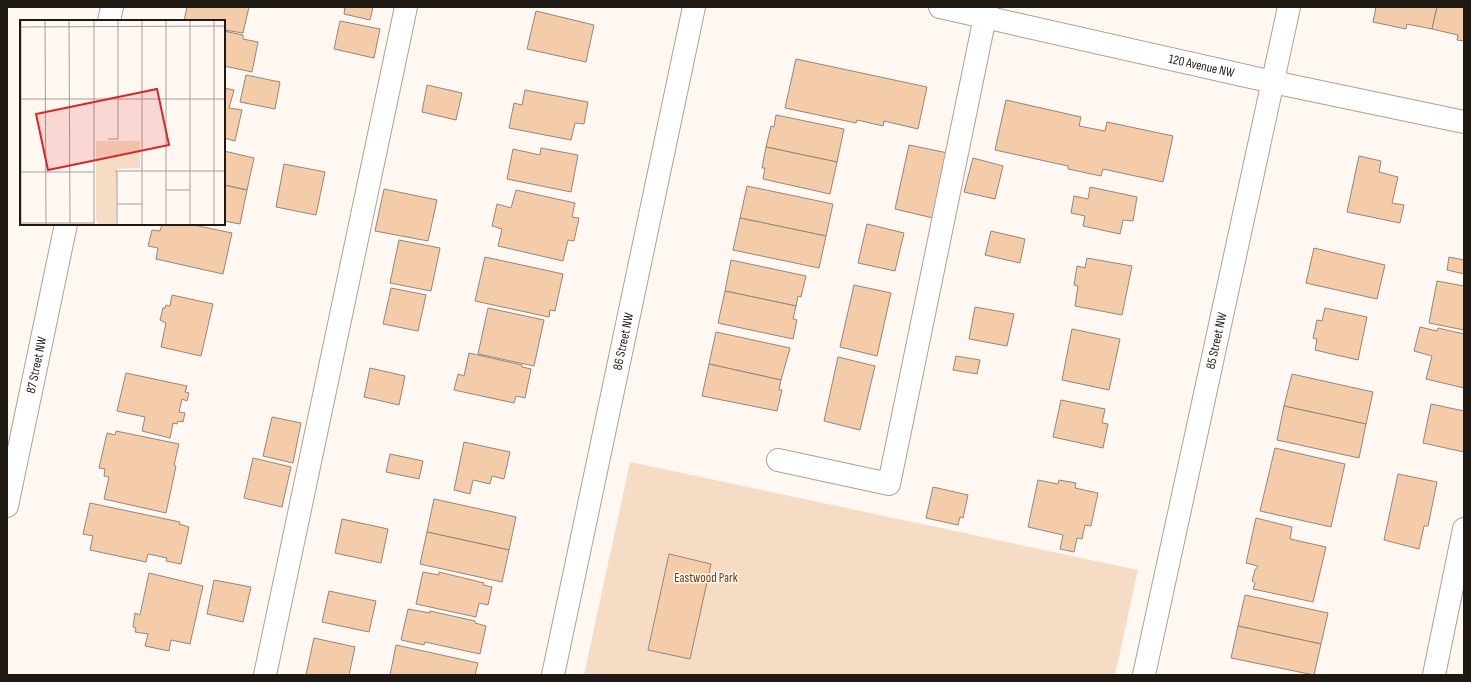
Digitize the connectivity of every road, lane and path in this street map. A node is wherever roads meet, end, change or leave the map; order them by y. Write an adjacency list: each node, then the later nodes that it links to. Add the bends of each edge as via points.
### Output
1 (112, 7): 7 (street)
2 (406, 7): 14 (street)
3 (694, 7): 15 (street, 86 Street NW)
4 (940, 7): 6 (street, 120 Avenue NW)
5 (1289, 7): 8 (street, 85 Street NW)
6 (986, 12): 8 (street, 120 Avenue NW); 11 (street, via 889,484)
7 (109, 20)
8 (1273, 82): 9 (street, 120 Avenue NW); 16 (street, 85 Street NW)
9 (1464, 122)
10 (66, 225): 12 (street, 87 Street NW)
11 (778, 460)
12 (7, 506)
13 (1464, 529): 17 (street)
14 (265, 675)
15 (553, 675)
16 (1144, 675)
17 (1434, 675)

